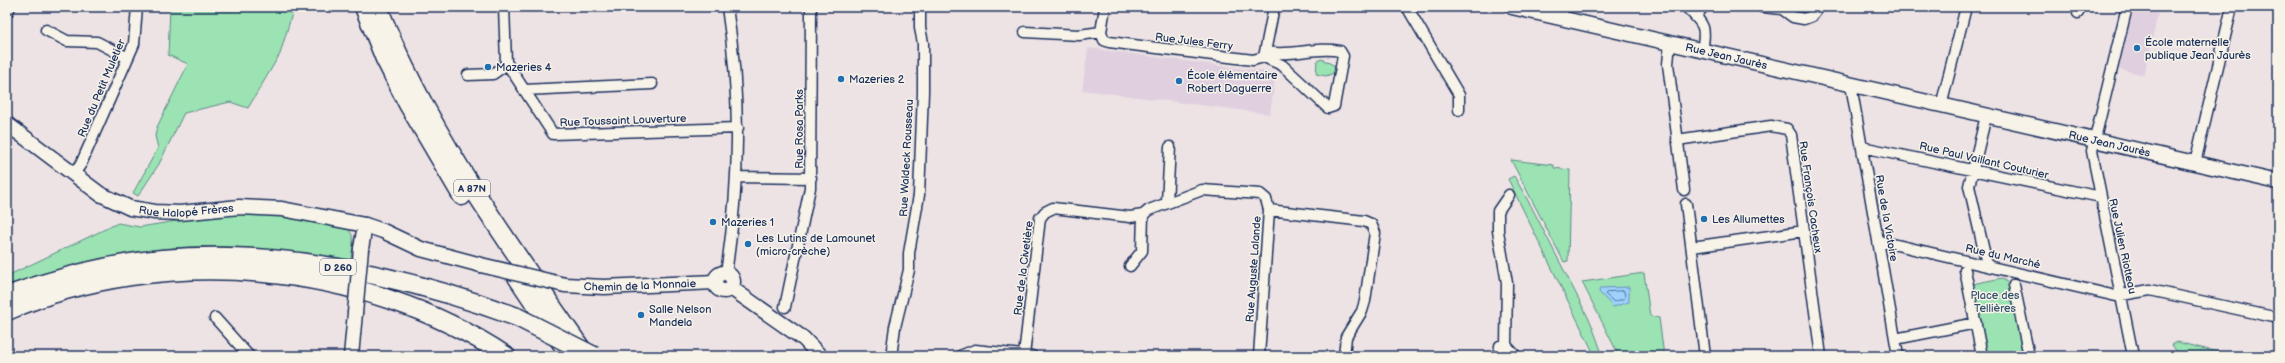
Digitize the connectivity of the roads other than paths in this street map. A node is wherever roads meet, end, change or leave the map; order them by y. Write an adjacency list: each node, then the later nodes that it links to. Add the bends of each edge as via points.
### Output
1 (10, 7): 20 (street)
2 (137, 7): 29 (street, Rue du Petit Muletier, via 135,39)
3 (364, 7): 79 (highway, A 87N, via 385,59 431,146)
4 (378, 7): 80 (highway, A 87N, via 419,98 442,139 482,205)
5 (504, 7): 30 (street, Rue Toussaint Louverture)
6 (727, 7): 39 (street)
7 (811, 7): 48 (street, Rue Rosa Parks)
8 (920, 7): 82 (street, Rue Waldeck Rousseau, via 923,84 919,195 909,253 909,270 895,327)
9 (1105, 7): 25 (street)
10 (1274, 7): 28 (street)
11 (1407, 7): 36 (street, via 1459,95)
12 (1512, 7): 21 (street, Rue Jean Jaurès)
13 (1686, 7): 22 (street)
14 (1703, 7): 22 (street)
15 (1762, 7): 16 (street, via 1782,9 1793,17 1804,19 1812,16)
16 (1818, 7)
17 (1966, 7): 35 (street)
18 (2127, 7): 41 (street, Rue Julien Riotteau)
19 (2232, 7): 44 (street)
20 (7, 13)
21 (1562, 13): 26 (street, Rue Jean Jaurès)
22 (1696, 16): 27 (street, via 1705,30)
23 (46, 30): 29 (street, via 66,42 97,42)
24 (1025, 32): 25 (street, via 1079,35)
25 (1101, 32): 28 (street, Rue Jules Ferry, via 1104,40 1109,42 1252,60)
26 (1670, 43): 27 (street, Rue Jean Jaurès); 40 (street, via 1668,64)
27 (1702, 50): 33 (street, Rue Jean Jaurès)
28 (1265, 55): 28 (street, Rue Jules Ferry, via 1282,65 1328,108 1334,106 1343,56 1340,51 1330,49)
29 (128, 58): 46 (street, Rue du Petit Muletier, via 81,164)
30 (508, 64): 31 (street, via 493,74); 34 (street, Rue Toussaint Louverture)
31 (468, 75)
32 (652, 84): 34 (street)
33 (1851, 85): 35 (street, Rue Jean Jaurès); 42 (street, Rue de la Victoire)
34 (524, 90): 39 (street, Rue Toussaint Louverture, via 555,134)
35 (1941, 106): 37 (street, Rue Jean Jaurès)
36 (1459, 110)
37 (1986, 116): 41 (street, Rue Jean Jaurès); 45 (street)
38 (7, 124): 46 (street, Rue Halopé Frères)
39 (738, 128): 47 (street)
40 (1677, 140): 50 (street); 58 (street, Rue François Cacheux, via 1771,126 1787,129 1791,135)
41 (2095, 142): 44 (street, Rue Jean Jaurès); 52 (street, Rue Julien Riotteau, via 2092,151)
42 (1862, 147): 45 (street, Rue Paul Vaillant Couturier); 59 (street, Rue de la Victoire)
43 (1170, 148): 53 (street)
44 (2195, 164): 49 (street, Rue Jean Jaurès)
45 (1974, 169): 52 (street, Rue Paul Vaillant Couturier); 61 (street, via 1969,186)
46 (74, 174): 57 (street, Rue Halopé Frères, via 114,202 137,209 180,213 259,206)
47 (737, 177): 48 (street, Rue Rosa Parks); 64 (street)
48 (811, 178): 68 (street)
49 (2278, 182)
50 (1684, 190)
51 (1510, 195): 74 (street, via 1498,211 1498,231 1507,283)
52 (2101, 197): 67 (street, Rue Julien Riotteau)
53 (1167, 202): 55 (street, Rue de la Civetière, via 1202,190 1260,194 1266,199); 56 (street, Rue de la Civetière)
54 (1686, 204): 60 (street)
55 (1270, 210): 85 (street, Rue Auguste Lalande); 86 (street, Rue Auguste Lalande, via 1364,221 1371,224 1374,233 1365,301 1362,311 1346,337)
56 (1143, 215): 62 (street, via 1142,251); 84 (street, Rue de la Civetière, via 1130,217 1053,208 1040,218)
57 (365, 225): 64 (street, Chemin de la Monnaie, bridge, via 421,250 565,285 604,287); 77 (street, bridge)
58 (1804, 231): 60 (street); 90 (street, Rue François Cacheux)
59 (1879, 242): 61 (street, Rue du Marché); 73 (street, Rue de la Victoire)
60 (1692, 247): 89 (street)
61 (1987, 264): 67 (street, Rue du Marché)
62 (1130, 266)
63 (1965, 270): 72 (street)
64 (721, 278): 75 (street, via 718,288 722,291 731,288 804,340)
65 (2014, 285): 93 (street)
66 (7, 296): 81 (highway, D 260, bridge, via 63,277 135,262 185,257 254,258 333,267 445,293 517,317)
67 (2121, 296): 71 (street, via 2150,290); 94 (street, Rue Julien Riotteau)
68 (784, 307)
69 (7, 311): 78 (highway, D 260, via 63,292 154,273 237,271 303,279 363,292 466,333)
70 (215, 318): 76 (street)
71 (2278, 318)
72 (1976, 323): 73 (street); 92 (street)
73 (1895, 339): 91 (street, Rue de la Victoire)
74 (1506, 345): 87 (street, via 1500,346); 88 (street)
75 (814, 354)
76 (249, 356)
77 (351, 356)
78 (506, 356)
79 (570, 356)
80 (586, 356)
81 (594, 356)
82 (891, 356)
83 (960, 356): 84 (street, via 974,350)
84 (1028, 356)
85 (1259, 356)
86 (1344, 356)
87 (1499, 356)
88 (1516, 356)
89 (1705, 356)
90 (1821, 356)
91 (1898, 356)
92 (1982, 356)
93 (2030, 356)
94 (2133, 356)

